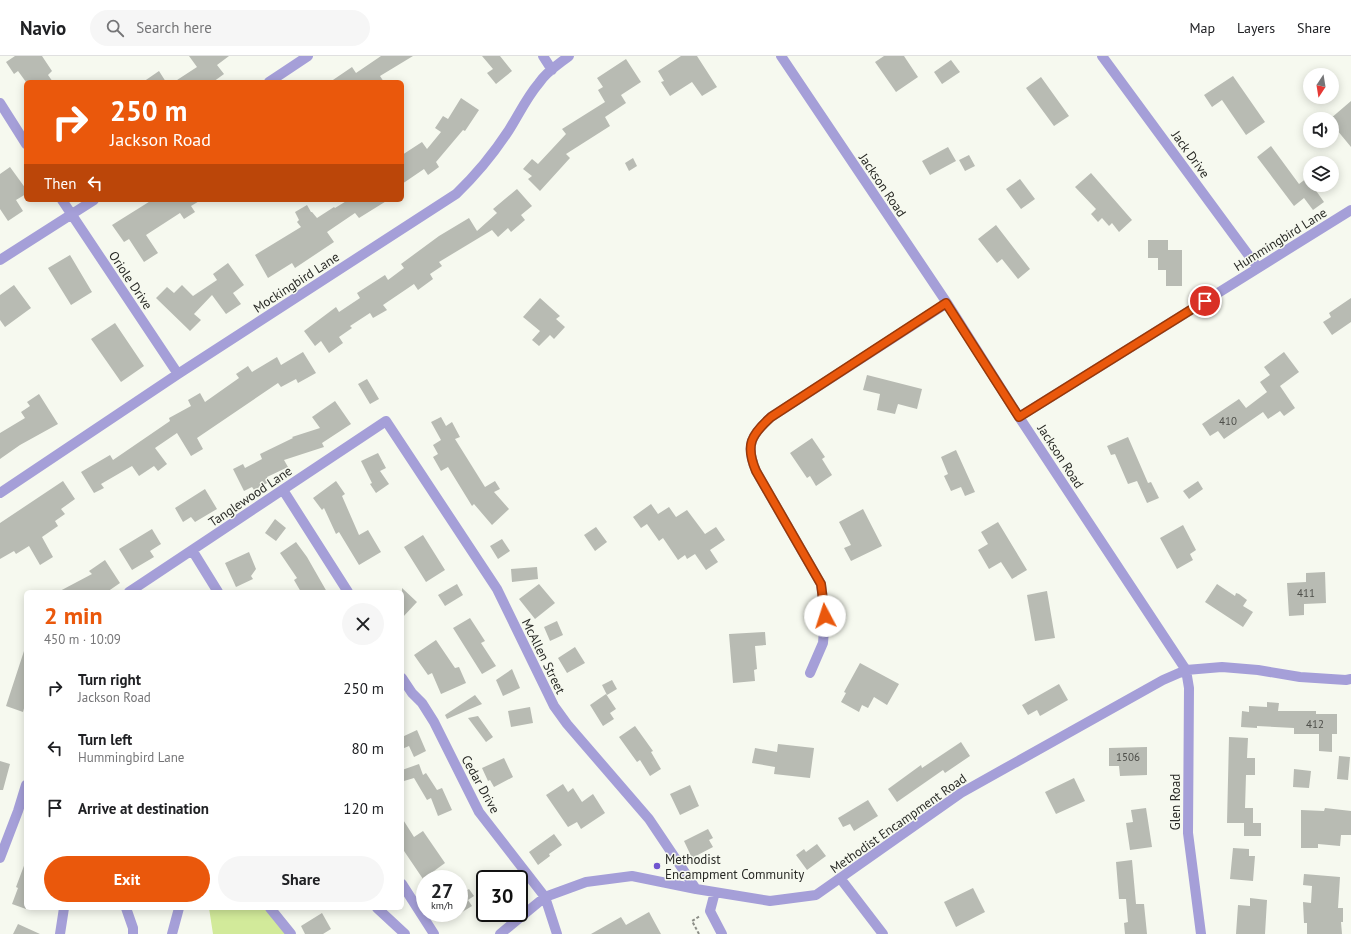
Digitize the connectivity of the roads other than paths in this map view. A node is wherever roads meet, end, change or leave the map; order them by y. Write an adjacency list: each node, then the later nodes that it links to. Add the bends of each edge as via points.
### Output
1 (308, 56): 7 (street)
2 (543, 56): 6 (street)
3 (569, 56): 6 (street, Mockingbird Lane)
4 (781, 56): 16 (street, Jackson Road)
5 (1102, 56): 15 (street, Jack Drive)
6 (552, 70): 17 (street, Mockingbird Lane, via 539,81 510,130 477,174 456,194)
7 (272, 80)
8 (0, 103): 9 (street)
9 (24, 141)
10 (63, 202): 13 (street, Oriole Drive)
11 (91, 202): 13 (street)
12 (1351, 210): 15 (street, Hummingbird Lane)
13 (72, 215): 14 (street); 17 (street, Oriole Drive)
14 (0, 260)
15 (1258, 268): 18 (street, Hummingbird Lane)
16 (946, 303): 18 (street, Jackson Road); 27 (street, via 771,417 752,439 750,455 756,471 821,584 825,611 823,643)
17 (178, 374): 21 (street, Mockingbird Lane)
18 (1019, 417): 26 (street, Jackson Road)
19 (386, 421): 20 (street, Tanglewood Lane); 34 (street, McAllen Street, via 497,589 554,706 649,819)
20 (283, 490): 22 (street, Tanglewood Lane); 25 (street)
21 (0, 493)
22 (192, 550): 23 (street, Tanglewood Lane); 24 (street)
23 (132, 590)
24 (217, 590)
25 (347, 590)
26 (1186, 670): 28 (street, Methodist Encampment Road, via 1222,667 1300,677); 32 (street, Methodist Encampment Road, via 1163,680 961,793); 52 (street, Glen Road, via 1189,688 1188,833)
27 (810, 673)
28 (1351, 679)
29 (404, 681): 36 (street, Cedar Drive, via 434,722 478,812)
30 (24, 792): 31 (street)
31 (0, 858)
32 (840, 878): 35 (street, Methodist Encampment Road, via 816,895 770,901); 51 (street)
33 (404, 887): 47 (street)
34 (696, 889): 35 (street, Methodist Encampment Road); 36 (street, Methodist Encampment Road, via 632,876 586,882)
35 (715, 892): 50 (street, via 710,911)
36 (545, 897): 48 (street, Methodist Encampment Road); 49 (street)
37 (64, 910): 42 (street)
38 (127, 910): 43 (street)
39 (178, 910): 44 (street)
40 (272, 910): 45 (street)
41 (380, 910): 46 (street)
42 (60, 934)
43 (133, 934)
44 (172, 934)
45 (291, 934)
46 (405, 934)
47 (434, 934)
48 (500, 934)
49 (557, 934)
50 (722, 934)
51 (883, 934)
52 (1201, 934)

